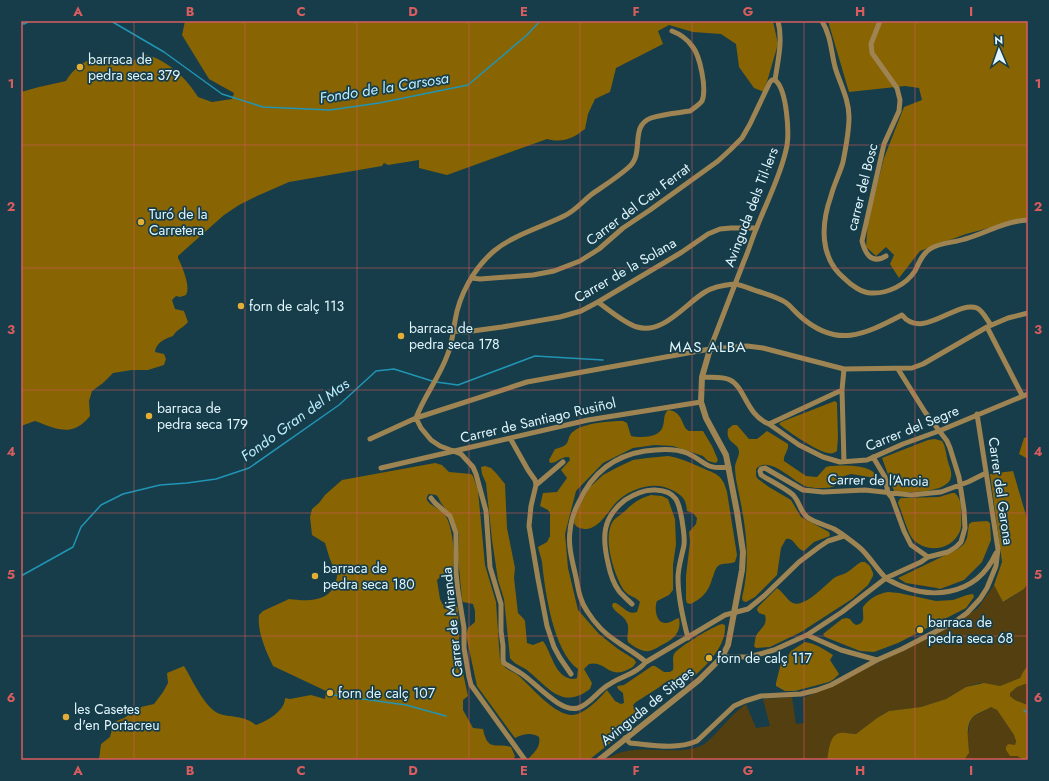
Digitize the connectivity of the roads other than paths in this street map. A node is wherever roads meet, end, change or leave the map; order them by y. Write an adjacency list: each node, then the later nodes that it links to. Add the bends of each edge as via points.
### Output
1 (778, 21): 5 (street, via 780,42)
2 (822, 21): 6 (street, via 830,39 835,68 849,111 843,162 827,208 824,233 827,256 841,276 870,294 891,290 909,278 930,249 940,244 966,239 1007,223)
3 (880, 21): 8 (street, carrer del Bosc, via 871,44 872,54 897,88 900,105 884,144 862,241 870,258 879,259)
4 (672, 31): 9 (street, via 691,44 698,59 704,90 702,101 690,111 650,118 644,122 638,133 636,159 630,166 565,216 495,250)
5 (775, 80): 7 (street, Avinguda dels Til·lers, via 787,113 787,148 780,172); 9 (street, Carrer del Cau Ferrat, via 770,82 742,138 730,150 623,228 599,249 580,261 554,271 533,275)
6 (1028, 220)
7 (756, 228): 10 (street, Avinguda dels Til·lers); 11 (street, Carrer de la Solana, via 720,229 708,234)
8 (886, 256)
9 (472, 278): 14 (street, via 464,291)
10 (735, 284): 11 (street, via 705,292 654,328 636,327); 13 (street, via 777,298 817,328 838,335 868,332 902,315 910,322 921,324 967,307 981,310); 15 (street, Avinguda de Sitges)
11 (598, 302): 14 (street, Carrer de la Solana, via 580,311 532,322 465,332)
12 (1026, 316): 13 (street, via 1008,318)
13 (989, 326): 17 (street, via 923,364); 20 (street)
14 (454, 331): 23 (street, via 447,357)
15 (710, 349): 16 (street, via 747,346 763,348); 18 (street, Avinguda de Sitges); 23 (street, via 527,382)
16 (844, 369): 17 (street); 19 (street)
17 (898, 369): 25 (street)
18 (702, 377): 21 (street, Avinguda de Sitges); 24 (street, Carrer del Segre, via 731,380 757,416)
19 (842, 390): 24 (street); 31 (street)
20 (1025, 394): 22 (street, Carrer del Segre)
21 (701, 402): 26 (street, Carrer de Santiago Rusiñol, via 588,420); 32 (street, Avinguda de Sitges)
22 (977, 414): 25 (street, Carrer del Segre); 34 (street, Carrer del Garona)
23 (416, 418): 27 (street); 28 (street, via 431,440)
24 (769, 424): 31 (street, Carrer del Segre, via 813,453)
25 (939, 431): 29 (street, Carrer del Segre); 36 (street, via 950,448)
26 (510, 438): 28 (street, Carrer de Santiago Rusiñol); 35 (street)
27 (370, 439)
28 (454, 452): 33 (street, Carrer de Santiago Rusiñol); 51 (street, via 461,454 473,467 484,504 490,567 501,604 500,631 504,663 530,680 549,697 563,705 578,708 609,684 638,670)
29 (873, 457): 31 (street, Carrer del Segre); 38 (street, via 885,477)
30 (563, 462): 35 (street)
31 (844, 462)
32 (729, 467): 46 (street, Avinguda de Sitges, via 743,552); 51 (street, via 714,468 687,453 674,450 634,454 610,463 600,471 583,493 573,514 570,548 582,604 609,636)
33 (381, 468)
34 (986, 474): 36 (street, Carrer de l'Anoia); 42 (street, Carrer del Garona)
35 (536, 485): 52 (street, via 529,526 538,579 547,626 554,647)
36 (960, 486): 38 (street, Carrer de l'Anoia, via 926,494); 43 (street, via 964,510 964,535 956,547 948,552)
37 (798, 488): 38 (street, Carrer de l'Anoia, via 814,491 865,490); 39 (street); 39 (street, via 765,468 760,470 761,475)
38 (888, 493): 43 (street, via 911,545)
39 (794, 495): 41 (street, via 801,511 808,518)
40 (431, 498): 54 (street, Carrer de Miranda, via 450,516 456,533 456,573 468,677 471,685)
41 (844, 536): 44 (street, via 862,549); 46 (street, via 828,542 799,562 748,609)
42 (998, 549): 44 (street, via 985,572 954,591 920,592 907,589); 50 (street, Carrer del Garona, via 996,566 987,588 968,613)
43 (928, 557): 44 (street)
44 (886, 578): 47 (street)
45 (632, 604): 48 (street, via 619,591 610,572 605,548 605,528 615,510 632,495 647,490 659,490 672,495 680,506 684,536 678,577)
46 (735, 612): 48 (street, via 722,616); 49 (street, Avinguda de Sitges, via 728,645)
47 (807, 636): 49 (street, via 755,655); 50 (street, via 841,650)
48 (688, 638): 51 (street)
49 (722, 657): 53 (street, Avinguda de Sitges, via 689,689)
50 (877, 660): 53 (street, Carrer del Garona, via 817,690 801,694 761,696 744,701 734,706 698,741 690,744 679,746 630,743)
51 (646, 662)
52 (571, 674)
53 (625, 738): 55 (street, Avinguda de Sitges)
54 (525, 760)
55 (599, 760)

